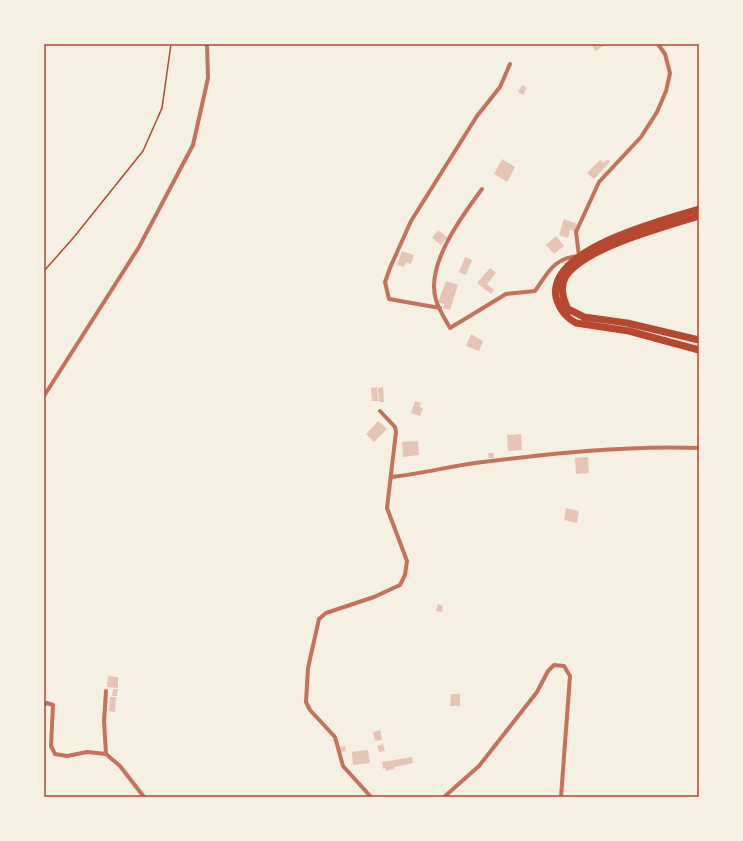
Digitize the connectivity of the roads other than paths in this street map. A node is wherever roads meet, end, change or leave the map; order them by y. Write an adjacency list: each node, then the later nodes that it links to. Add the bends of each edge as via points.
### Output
1 (207, 44): 11 (street, via 208,78 193,146 139,246)
2 (658, 44): 7 (street, via 665,54 670,74 666,91 657,112 641,137 599,182 576,232)
3 (510, 64): 8 (street, via 500,87 477,116 411,221 385,282 389,298)
4 (482, 189): 8 (street, via 464,213 437,262 434,286)
5 (699, 209): 7 (main road, via 626,233)
6 (699, 216): 9 (main road, via 641,235 593,255 566,276 563,292 568,309 584,317 627,323)
7 (579, 256): 8 (street, via 566,257 555,265 546,273 535,291 506,294 450,328); 10 (main road, via 564,270 556,288 558,304 569,319 576,323 637,333)
8 (440, 308)
9 (699, 340)
10 (699, 350)
11 (44, 396)
12 (380, 411): 14 (street, via 395,426 396,432)
13 (699, 448): 14 (street, via 606,450 474,464)
14 (391, 477): 19 (street, via 387,508 407,561 405,576 400,585 374,597 326,613 319,619 308,668 306,702 310,710 335,737 343,766)
15 (106, 690): 17 (street)
16 (44, 705): 17 (street, via 53,705 51,746 55,754)
17 (106, 754): 18 (street, via 120,766)
18 (144, 797)
19 (371, 797)
20 (444, 797): 21 (street, via 479,766 538,692 548,671 554,665 564,666 570,676)
21 (561, 797)

